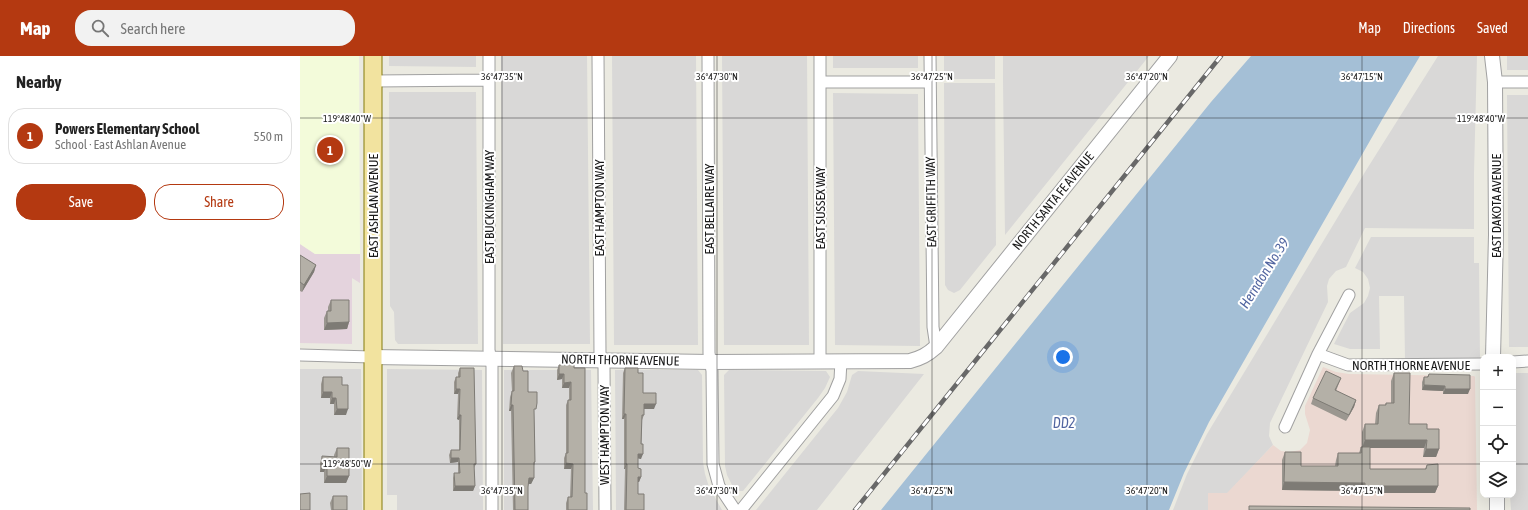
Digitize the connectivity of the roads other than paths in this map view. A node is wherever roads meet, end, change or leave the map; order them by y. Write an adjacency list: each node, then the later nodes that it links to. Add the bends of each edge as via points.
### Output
1 (374, 56): 10 (main road, EAST ASHLAN AVENUE)
2 (489, 56): 9 (street, EAST BUCKINGHAM WAY)
3 (598, 56): 22 (street, EAST HAMPTON WAY)
4 (708, 56): 26 (street, EAST BELLAIRE WAY)
5 (820, 56): 11 (street, EAST SUSSEX WAY)
6 (930, 56): 12 (street, EAST GRIFFITH WAY)
7 (1170, 56): 16 (street, NORTH SANTA FE AVENUE)
8 (1492, 56): 13 (street, EAST DAKOTA AVENUE)
9 (489, 80): 10 (street); 21 (street, EAST BUCKINGHAM WAY)
10 (374, 81): 20 (main road, EAST ASHLAN AVENUE)
11 (820, 82): 12 (street); 23 (street, EAST SUSSEX WAY)
12 (930, 82): 16 (street, EAST GRIFFITH WAY, via 933,327)
13 (1495, 82): 14 (street); 18 (street, EAST DAKOTA AVENUE, via 1496,234)
14 (1528, 82)
15 (1349, 295): 17 (street)
16 (936, 347): 24 (street, NORTH THORNE AVENUE, via 927,355 910,361)
17 (1318, 354): 28 (street, NORTH THORNE AVENUE, via 1348,366); 29 (street)
18 (1493, 354)
19 (300, 355): 20 (street, NORTH THORNE AVENUE)
20 (372, 356): 21 (street, NORTH THORNE AVENUE); 31 (main road, EAST ASHLAN AVENUE)
21 (490, 358): 22 (street, NORTH THORNE AVENUE); 32 (street, EAST BUCKINGHAM WAY)
22 (602, 360): 26 (street, NORTH THORNE AVENUE); 33 (street, WEST HAMPTON WAY)
23 (820, 361): 24 (street, NORTH THORNE AVENUE); 26 (street, NORTH THORNE AVENUE)
24 (841, 361): 35 (street, via 840,379 833,396)
25 (1528, 361): 27 (street)
26 (711, 362): 34 (street, EAST BELLAIRE WAY, via 713,464 720,486)
27 (1516, 362)
28 (1480, 364)
29 (1285, 427)
30 (1497, 498): 36 (street)
31 (373, 510)
32 (492, 510)
33 (605, 510)
34 (735, 510)
35 (741, 510)
36 (1497, 510)

